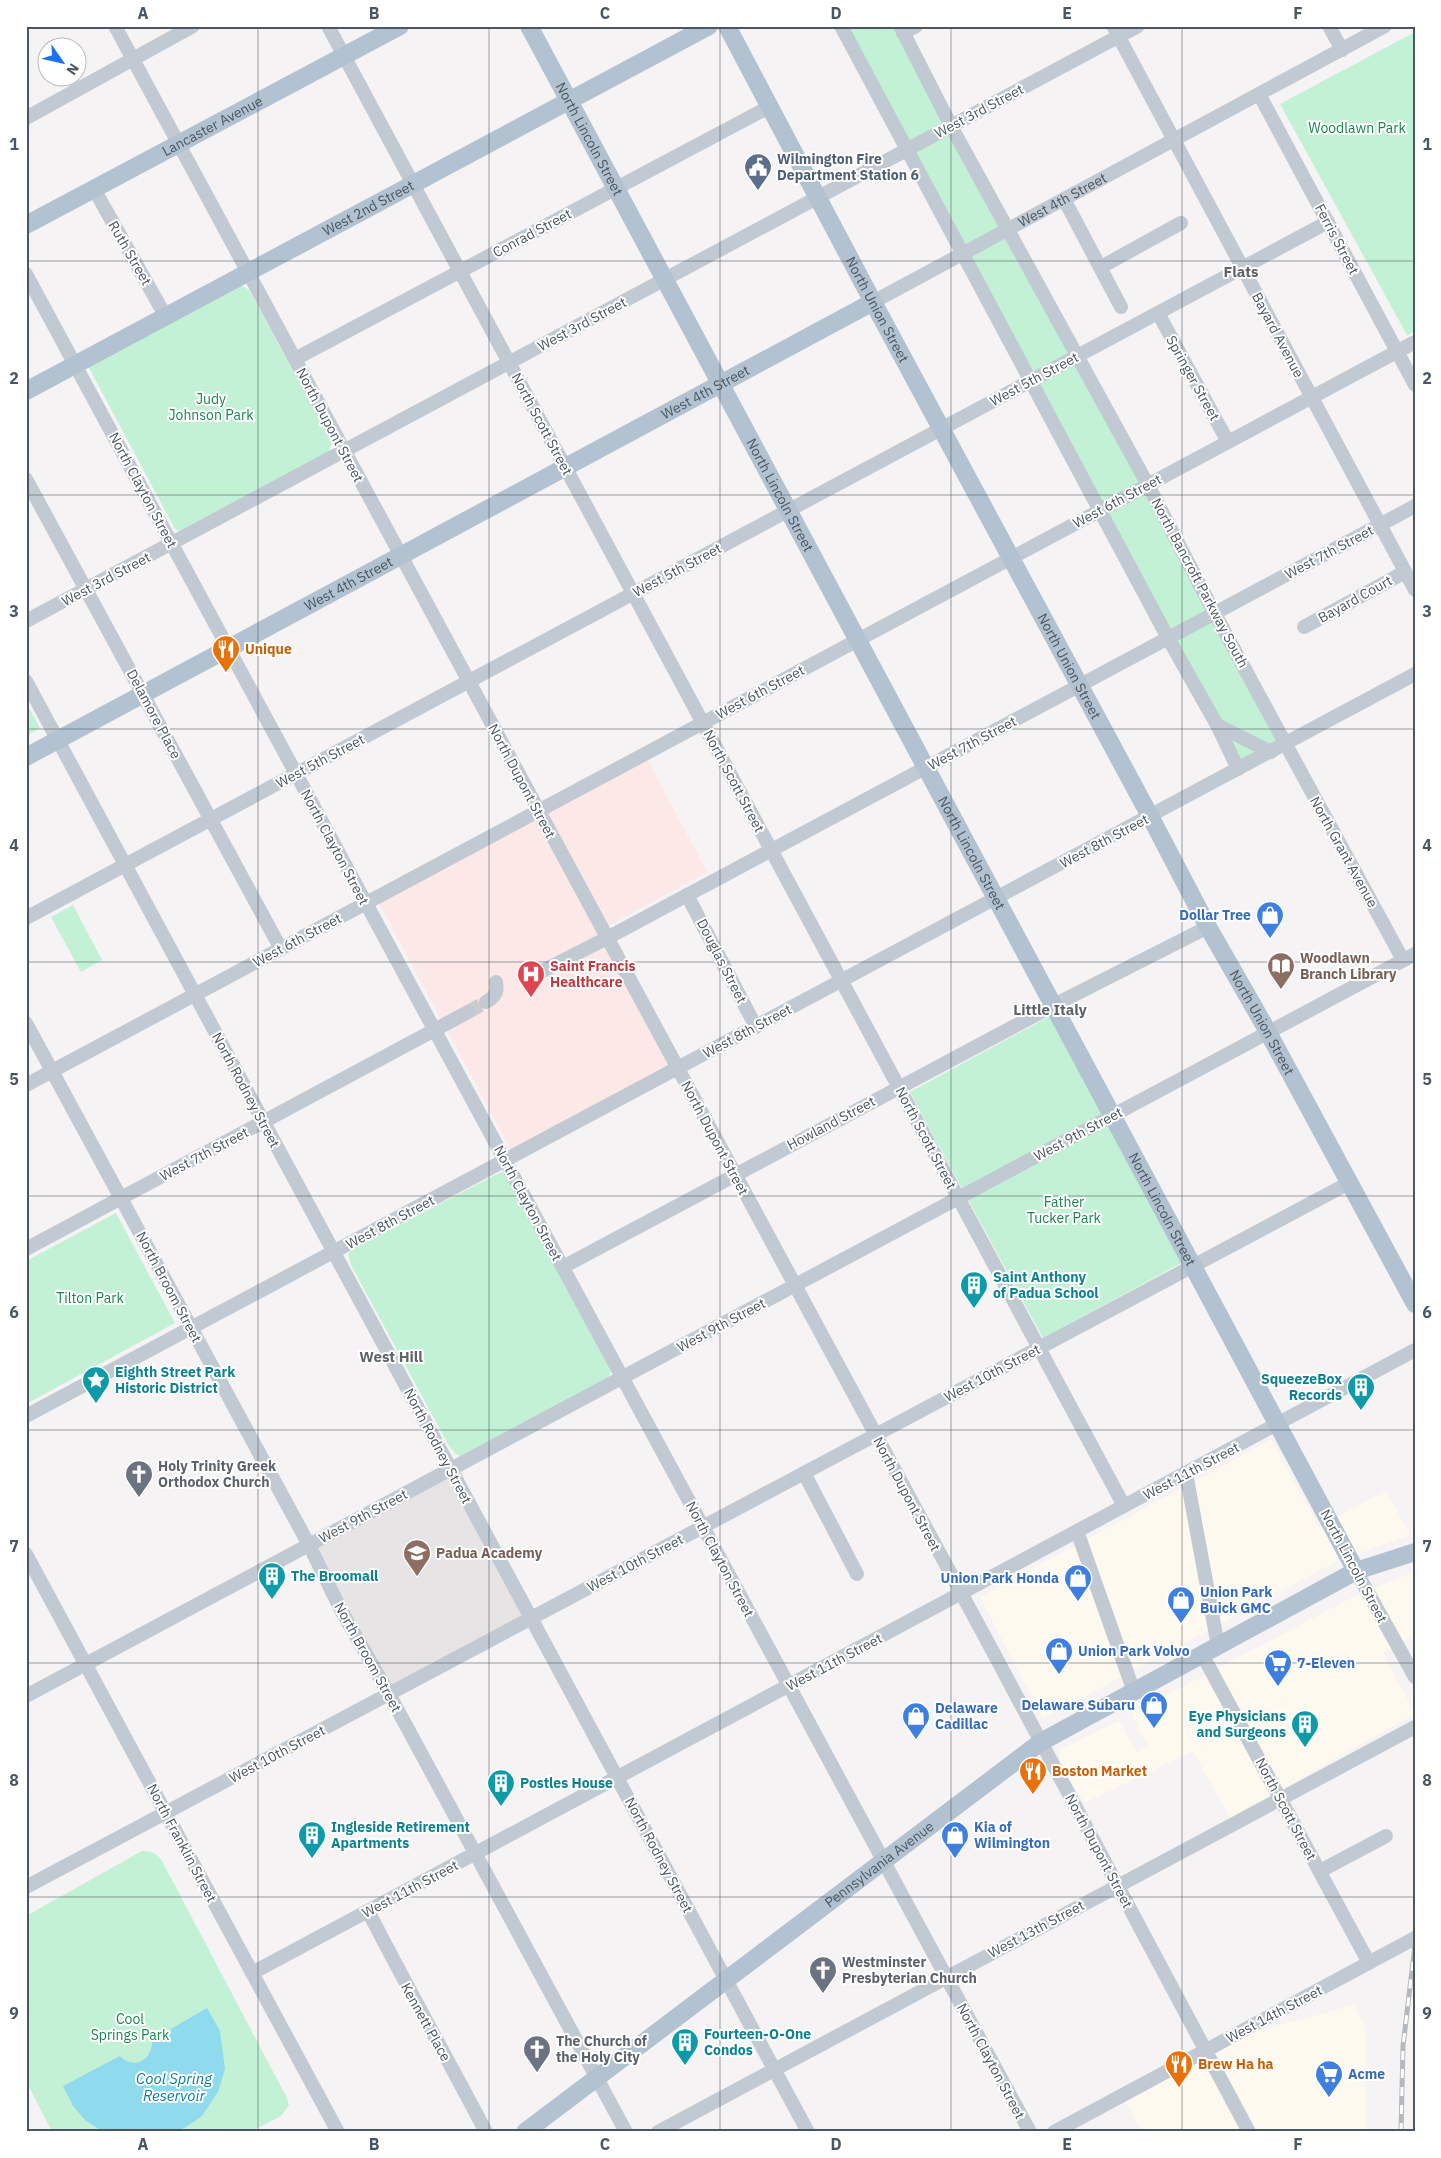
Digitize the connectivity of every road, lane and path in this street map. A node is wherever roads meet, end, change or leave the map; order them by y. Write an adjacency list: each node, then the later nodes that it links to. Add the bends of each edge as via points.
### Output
1 (115, 26): 17 (street, North Dupont Street)
2 (193, 26): 17 (street)
3 (328, 26): 16 (street, North Scott Street)
4 (400, 26): 16 (main road, Lancaster Avenue)
5 (529, 26): 19 (main road, North Lincoln Street)
6 (709, 26): 19 (main road, West 2nd Street)
7 (727, 26): 20 (main road, North Union Street)
8 (840, 26): 25 (street)
9 (916, 26): 13 (street)
10 (1138, 26): 14 (street, West 3rd Street)
11 (1329, 26): 15 (street)
12 (1385, 26): 15 (street, West 4th Street)
13 (902, 30): 22 (street, North Bancroft Parkway South)
14 (1116, 31): 22 (street, West 3rd Street); 23 (street, Bayard Avenue)
15 (1342, 50): 18 (street, West 4th Street)
16 (344, 56): 24 (main road, Lancaster Avenue); 26 (street, North Scott Street)
17 (133, 59): 21 (street); 24 (street, North Dupont Street)
18 (1259, 94): 23 (street, West 4th Street); 31 (street, Ferris Street)
19 (569, 101): 26 (main road, West 2nd Street); 27 (main road, North Lincoln Street)
20 (769, 106): 27 (street, Conrad Street); 29 (main road, North Union Street)
21 (26, 118)
22 (952, 126): 25 (street, West 3rd Street); 34 (street, North Bancroft Parkway South)
23 (1174, 140): 30 (street, West 4th Street); 37 (street, Bayard Avenue)
24 (179, 144): 28 (main road, Lancaster Avenue); 39 (street, North Dupont Street)
25 (907, 150): 29 (street, West 3rd Street); 35 (street)
26 (413, 185): 38 (street, North Scott Street); 39 (main road, West 2nd Street)
27 (616, 188): 38 (street, Conrad Street); 41 (main road, North Lincoln Street)
28 (94, 189): 33 (main road, Lancaster Avenue); 45 (street, Ruth Street)
29 (817, 198): 41 (street, West 3rd Street); 42 (main road, North Union Street)
30 (1064, 199): 34 (street, West 4th Street); 36 (street)
31 (1328, 222): 37 (street, West 5th Street); 47 (street, Ferris Street)
32 (1181, 223): 36 (street)
33 (26, 225)
34 (1009, 229): 35 (street, West 4th Street); 48 (street, North Bancroft Parkway South)
35 (962, 255): 42 (street, West 4th Street); 52 (street)
36 (1101, 267): 43 (street)
37 (1242, 268): 44 (street, West 5th Street); 56 (street, Bayard Avenue)
38 (460, 271): 49 (street, Conrad Street); 50 (street, North Scott Street)
39 (248, 273): 45 (main road, West 2nd Street); 49 (street, North Dupont Street)
40 (26, 274): 51 (street, North Clayton Street)
41 (665, 279): 50 (street, West 3rd Street); 53 (main road, North Lincoln Street)
42 (873, 302): 53 (main road, West 4th Street); 57 (main road, North Union Street)
43 (1121, 307)
44 (1158, 313): 48 (street, West 5th Street); 58 (street, Springer Street)
45 (166, 317): 51 (main road, West 2nd Street)
46 (1415, 342): 47 (street, West 6th Street)
47 (1397, 352): 54 (street, Ferris Street); 56 (street, West 6th Street)
48 (1077, 356): 52 (street, West 5th Street); 62 (street, North Bancroft Parkway South)
49 (295, 359): 59 (street, North Dupont Street)
50 (509, 363): 59 (street, West 3rd Street); 60 (street, North Scott Street)
51 (75, 365): 55 (main road, West 2nd Street); 67 (street, North Clayton Street)
52 (1030, 382): 57 (street, West 5th Street); 65 (street)
53 (721, 384): 60 (main road, West 4th Street); 64 (main road, North Lincoln Street)
54 (1415, 385)
55 (26, 391)
56 (1312, 398): 58 (street, West 6th Street); 66 (street, Bayard Avenue)
57 (941, 429): 64 (street, West 5th Street); 69 (main road, North Union Street)
58 (1228, 442): 62 (street, West 6th Street)
59 (344, 451): 67 (street, West 3rd Street); 68 (street, North Dupont Street)
60 (565, 467): 68 (main road, West 4th Street); 73 (street, North Scott Street)
61 (26, 479): 71 (street, Delamore Place)
62 (1148, 485): 65 (street, West 6th Street); 74 (street, North Bancroft Parkway South)
63 (1415, 506): 66 (street, West 7th Street)
64 (789, 510): 73 (street, West 5th Street); 78 (main road, North Lincoln Street)
65 (1099, 511): 69 (street, West 6th Street); 77 (street)
66 (1380, 525): 70 (street, Bayard Avenue); 74 (street, West 7th Street)
67 (172, 543): 71 (street, West 3rd Street); 79 (street, North Clayton Street)
68 (401, 556): 79 (main road, West 4th Street); 82 (street, North Dupont Street)
69 (1011, 558): 78 (street, West 6th Street); 83 (main road, North Union Street)
70 (1405, 572): 72 (street, Bayard Avenue); 76 (street, Bayard Court)
71 (86, 589): 75 (street, West 3rd Street); 84 (street, Delamore Place)
72 (1415, 590)
73 (633, 594): 82 (street, West 5th Street); 85 (street, North Scott Street)
74 (1214, 614): 77 (street, West 7th Street); 88 (street, North Bancroft Parkway South)
75 (26, 621)
76 (1304, 627)
77 (1168, 638): 83 (street, West 7th Street); 86 (street)
78 (858, 640): 85 (street, West 6th Street); 91 (main road, North Lincoln Street)
79 (228, 648): 84 (main road, West 4th Street); 93 (street, North Clayton Street)
80 (1415, 674): 88 (street, West 8th Street)
81 (26, 681): 87 (street, North Rodney Street)
82 (469, 682): 93 (street, West 5th Street); 94 (street, North Dupont Street)
83 (1080, 686): 91 (street, West 7th Street); 95 (main road, North Union Street)
84 (143, 694): 87 (main road, West 4th Street); 96 (street, Delamore Place)
85 (703, 723): 94 (street, West 6th Street); 97 (street, North Scott Street)
86 (1218, 725): 89 (street); 92 (street)
87 (58, 740): 90 (main road, West 4th Street); 98 (street, North Rodney Street)
88 (1286, 744): 89 (street, West 8th Street); 106 (street, North Grant Avenue)
89 (1270, 752): 92 (street, West 8th Street)
90 (26, 757)
91 (926, 768): 97 (street, West 7th Street); 100 (main road, North Lincoln Street)
92 (1238, 770): 95 (street, West 8th Street)
93 (296, 774): 96 (street, West 5th Street); 101 (street, North Clayton Street)
94 (538, 811): 101 (street, West 6th Street); 104 (street, North Dupont Street)
95 (1150, 816): 100 (street, West 8th Street); 103 (main road, North Union Street)
96 (211, 820): 98 (street, West 5th Street); 105 (street, Delamore Place)
97 (772, 850): 99 (street, West 7th Street); 108 (street, North Scott Street)
98 (126, 865): 102 (street, West 5th Street); 110 (street, North Rodney Street)
99 (687, 895): 104 (street, West 7th Street); 115 (street, Douglas Street)
100 (996, 898): 108 (street, West 8th Street); 112 (main road, North Lincoln Street)
101 (366, 903): 105 (street, West 6th Street); 116 (street, North Clayton Street)
102 (26, 918)
103 (1208, 927): 112 (street, Howland Street); 117 (main road, North Union Street)
104 (607, 938): 107 (street, West 7th Street); 118 (street, North Dupont Street)
105 (281, 949): 110 (street, West 6th Street)
106 (1409, 957): 117 (street, West 9th Street)
107 (529, 978)
108 (842, 981): 115 (street, West 8th Street); 121 (street, North Scott Street)
109 (496, 982): 111 (street, via 496,993)
110 (195, 995): 119 (street, West 6th Street); 123 (street, North Rodney Street)
111 (486, 1002)
112 (1054, 1005): 121 (street, Howland Street); 122 (main road, North Lincoln Street)
113 (468, 1012): 116 (street, West 7th Street)
114 (26, 1023): 119 (street, North Broom Street)
115 (756, 1027): 118 (street, West 8th Street)
116 (435, 1030): 123 (street, West 7th Street); 124 (street, North Clayton Street)
117 (1268, 1033): 122 (street, West 9th Street); 126 (main road, North Union Street)
118 (677, 1069): 124 (street, West 8th Street); 125 (street, North Dupont Street)
119 (52, 1071): 120 (street, West 6th Street); 127 (street, North Broom Street)
120 (26, 1085)
121 (898, 1086): 125 (street, Howland Street); 128 (street, North Scott Street)
122 (1113, 1116): 128 (street, West 9th Street); 131 (main road, North Lincoln Street)
123 (264, 1122): 127 (street, West 7th Street); 130 (street, North Rodney Street)
124 (505, 1160): 130 (street, West 8th Street); 132 (street, North Clayton Street)
125 (735, 1175): 132 (street, Howland Street); 133 (street, North Dupont Street)
126 (1349, 1183): 131 (street, West 10th Street); 134 (main road, North Union Street)
127 (121, 1198): 129 (street, West 7th Street); 135 (street, North Broom Street)
128 (959, 1198): 133 (street, West 9th Street); 136 (street, North Scott Street)
129 (26, 1249)
130 (334, 1252): 135 (street, West 8th Street); 142 (street, North Rodney Street)
131 (1193, 1266): 136 (street, West 10th Street); 140 (main road, North Lincoln Street)
132 (562, 1267): 138 (street, North Clayton Street)
133 (794, 1286): 138 (street, West 9th Street); 141 (street, North Dupont Street)
134 (1415, 1304)
135 (191, 1328): 139 (street, West 8th Street); 148 (street, North Broom Street)
136 (1039, 1348): 141 (street, West 10th Street); 145 (street, North Scott Street)
137 (1415, 1350): 140 (street, West 11th Street)
138 (622, 1378): 142 (street, West 9th Street); 146 (street, North Clayton Street)
139 (26, 1416)
140 (1278, 1424): 144 (street, West 11th Street); 151 (main road, North Lincoln Street)
141 (875, 1435): 143 (street, West 10th Street); 153 (street, North Dupont Street)
142 (451, 1469): 148 (street, West 9th Street); 154 (street, North Rodney Street)
143 (804, 1473): 146 (street, West 10th Street); 152 (street)
144 (1186, 1473): 145 (street, West 11th Street); 155 (street)
145 (1124, 1506): 147 (street, West 11th Street)
146 (703, 1527): 154 (street, West 10th Street); 159 (street, North Clayton Street)
147 (1078, 1531): 153 (street, West 11th Street); 160 (street)
148 (309, 1545): 157 (street, West 9th Street); 161 (street, North Broom Street, via 341,1610)
149 (1415, 1552): 151 (main road, Pennsylvania Avenue)
150 (26, 1554): 157 (street, North Franklin Street)
151 (1356, 1571): 155 (main road, Pennsylvania Avenue); 158 (street, North Lincoln Street)
152 (857, 1574)
153 (961, 1594): 159 (street, West 11th Street); 164 (street, North Dupont Street)
154 (531, 1618): 161 (street, West 10th Street); 165 (street, North Rodney Street)
155 (1218, 1646): 156 (main road, Pennsylvania Avenue)
156 (1202, 1654): 160 (main road, Pennsylvania Avenue); 166 (street, North Scott Street)
157 (86, 1664): 162 (street, West 9th Street); 167 (street, North Franklin Street)
158 (1415, 1677)
159 (789, 1686): 165 (street, West 11th Street); 170 (street, North Clayton Street)
160 (1134, 1692): 164 (main road, Pennsylvania Avenue)
161 (389, 1694): 167 (street, West 10th Street); 169 (street, North Broom Street)
162 (26, 1696)
163 (1415, 1727): 166 (street, West 13th Street)
164 (1041, 1742): 170 (main road, Pennsylvania Avenue); 172 (street, North Dupont Street)
165 (617, 1778): 169 (street, West 11th Street); 179 (street, North Rodney Street)
166 (1280, 1799): 171 (street, North Scott Street); 172 (street, West 13th Street)
167 (166, 1813): 173 (street, West 10th Street); 177 (street, North Franklin Street)
168 (1386, 1836): 171 (street)
169 (476, 1854): 174 (street, West 11th Street); 182 (street, North Broom Street)
170 (884, 1861): 178 (street, North Clayton Street); 179 (main road, Pennsylvania Avenue)
171 (1320, 1872): 176 (street, North Scott Street)
172 (1117, 1886): 178 (street, West 13th Street); 180 (street, North Dupont Street)
173 (26, 1887)
174 (368, 1911): 177 (street, West 11th Street); 184 (street, Kennett Place)
175 (1415, 1938): 176 (street, West 14th Street)
176 (1369, 1963): 180 (street, West 14th Street)
177 (252, 1973): 183 (street, North Franklin Street)
178 (946, 1978): 181 (street, West 13th Street); 189 (street, North Clayton Street)
179 (726, 1980): 181 (street, North Rodney Street); 182 (main road, Pennsylvania Avenue)
180 (1205, 2050): 190 (street, West 14th Street); 191 (street, North Dupont Street)
181 (775, 2069): 187 (street, West 13th Street); 188 (street, North Rodney Street)
182 (597, 2078): 185 (main road, Pennsylvania Avenue); 186 (street, North Broom Street)
183 (338, 2132)
184 (486, 2132)
185 (525, 2132)
186 (626, 2132)
187 (658, 2132)
188 (808, 2132)
189 (1030, 2132)
190 (1054, 2132)
191 (1249, 2132)

